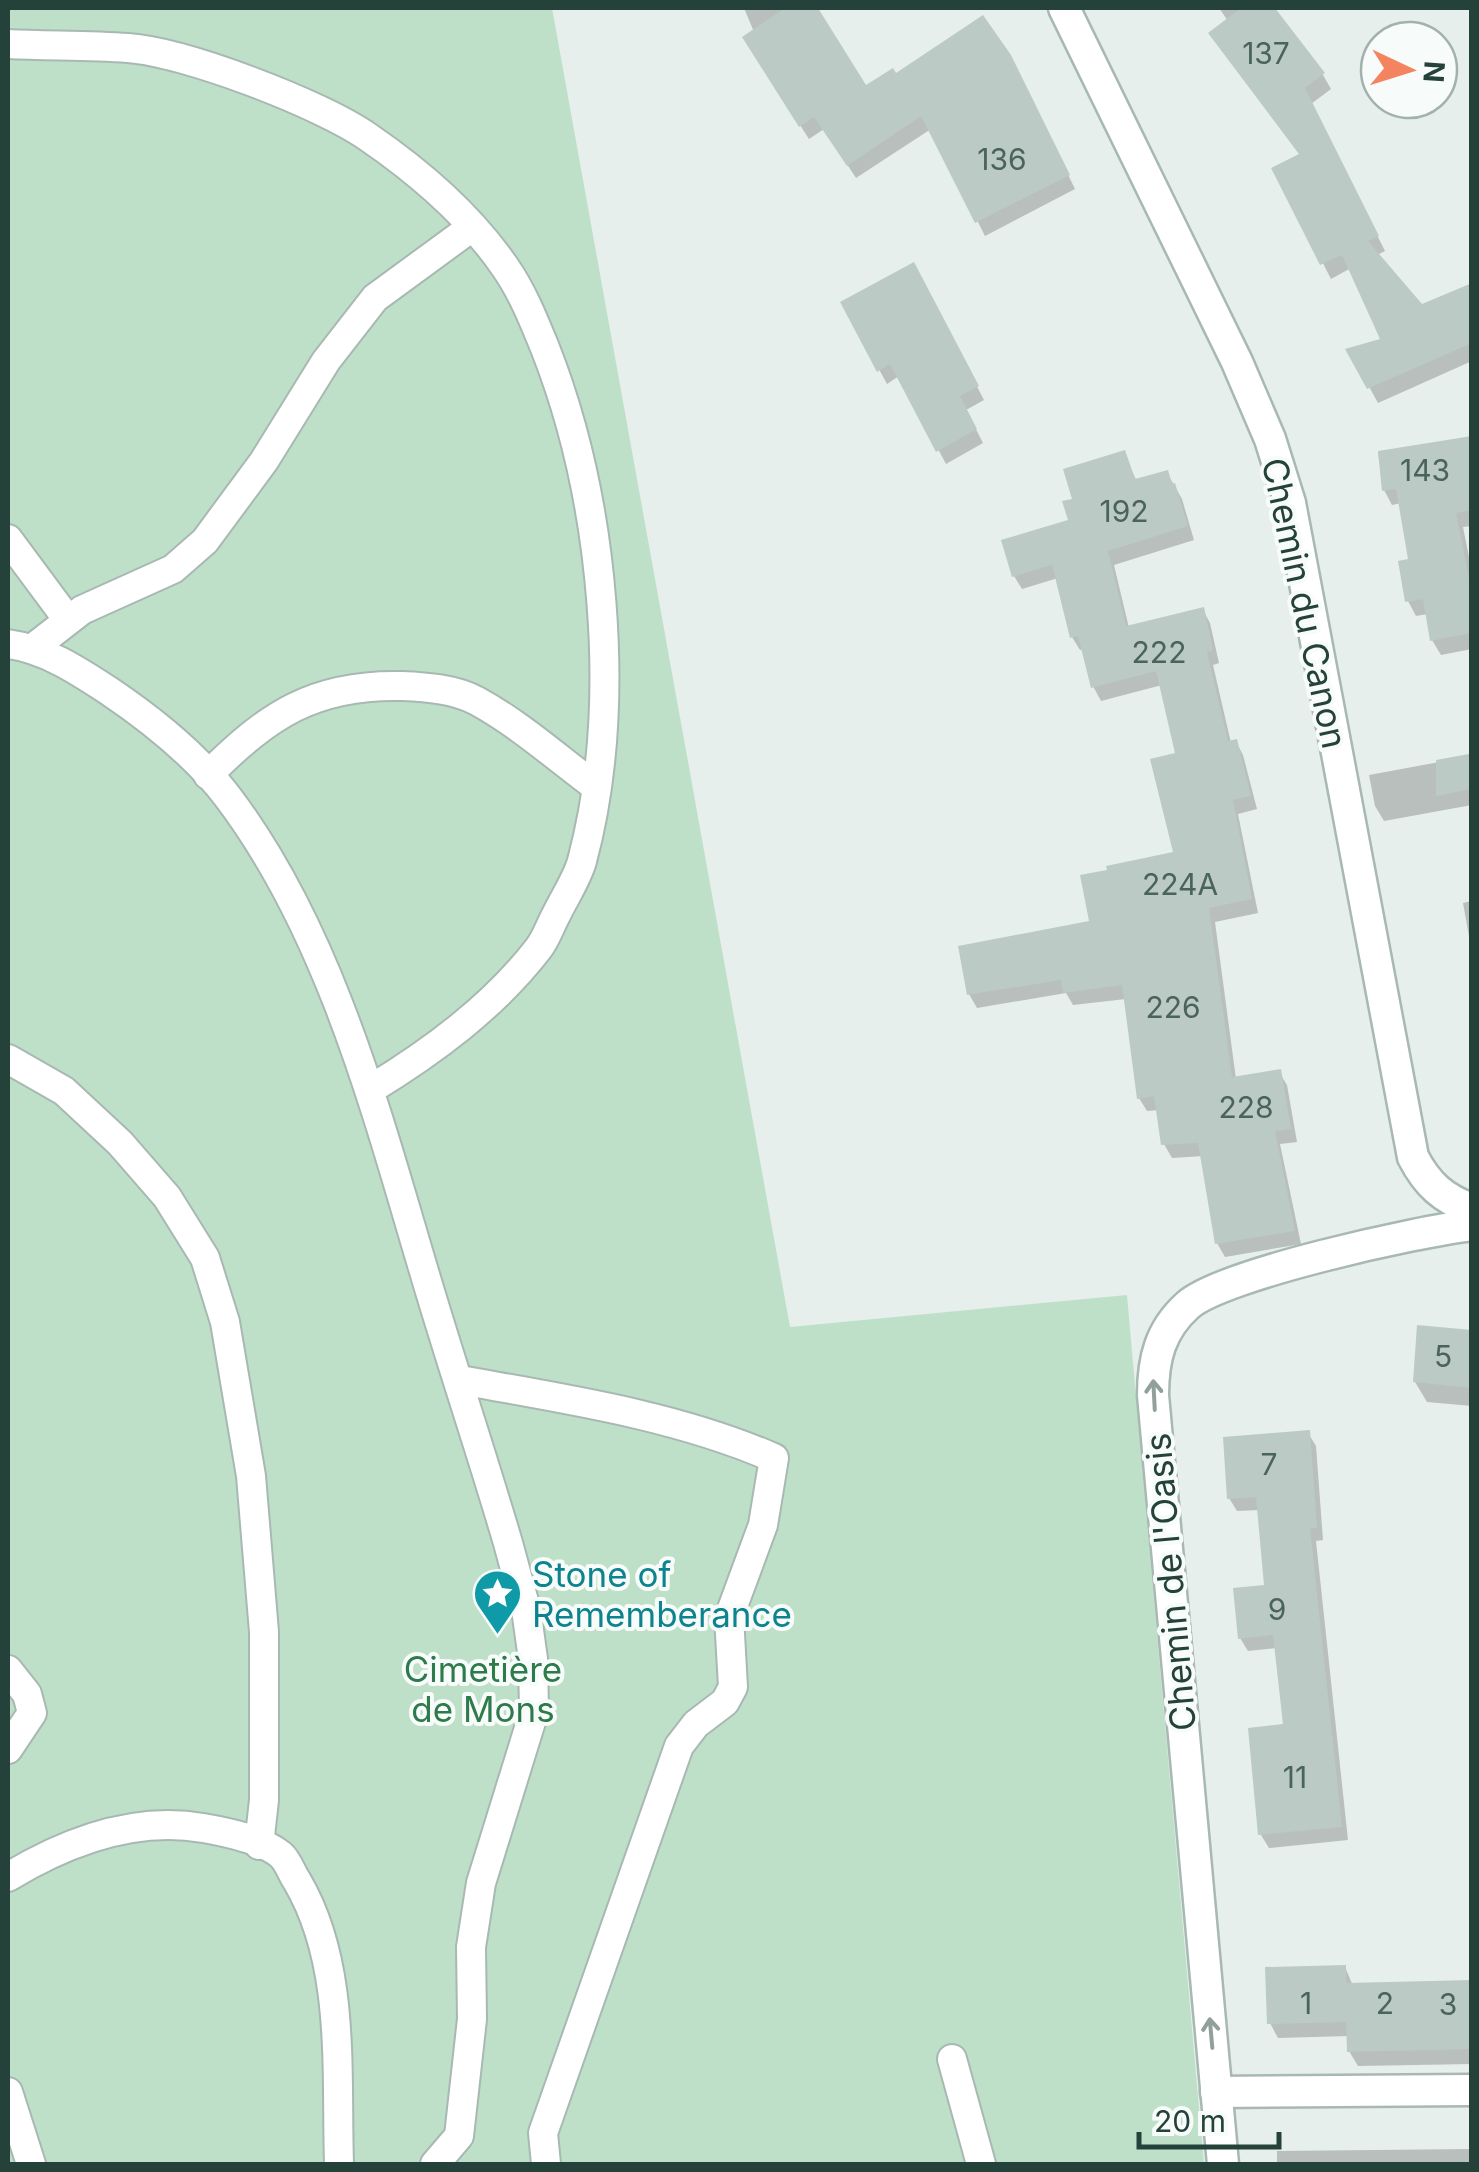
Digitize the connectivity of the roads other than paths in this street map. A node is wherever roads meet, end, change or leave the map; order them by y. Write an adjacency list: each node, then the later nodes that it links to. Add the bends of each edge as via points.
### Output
1 (1064, 8): 11 (street, Chemin du Canon, via 1270,439 1290,503 1414,1157 1424,1179 1451,1202)
2 (8, 44): 3 (lane, via 132,48 299,101 366,135)
3 (472, 227): 5 (lane, via 375,298 205,541 173,569); 8 (lane, via 506,268 535,323 582,470 603,644)
4 (8, 538): 5 (lane)
5 (68, 620): 6 (lane)
6 (20, 646): 7 (lane, via 84,675 137,710)
7 (208, 775): 8 (lane, via 245,738 315,696 408,686 472,698); 10 (lane, via 258,839 319,960)
8 (595, 786): 10 (lane, via 582,864 540,947 486,1006)
9 (8, 1059): 16 (lane, via 64,1091 120,1142 167,1197 205,1258 224,1322 251,1476 264,1632)
10 (371, 1089): 13 (lane)
11 (1472, 1209)
12 (1472, 1226): 21 (street, Chemin de l'Oasis, one-way to 12, via 1153,1362 1171,1323 1191,1302 1262,1274)
13 (460, 1380): 24 (lane, via 526,1608 534,1712 482,1883 471,1947 472,2020 459,2136); 25 (lane, via 640,1415 774,1458 762,1525 730,1617 733,1687 679,1746 543,2133)
14 (8, 1670): 15 (lane, via 27,1694 32,1714)
15 (8, 1749)
16 (260, 1845): 17 (lane, via 186,1825 130,1826 76,1843); 23 (lane, via 282,1856 315,1912 336,2034)
17 (8, 1877)
18 (952, 2058): 26 (lane)
19 (1472, 2090): 21 (street)
20 (8, 2092): 22 (lane)
21 (1216, 2092): 27 (street, Chemin de l'Oasis)
22 (31, 2164)
23 (340, 2164)
24 (435, 2164)
25 (546, 2164)
26 (981, 2164)
27 (1223, 2164)

